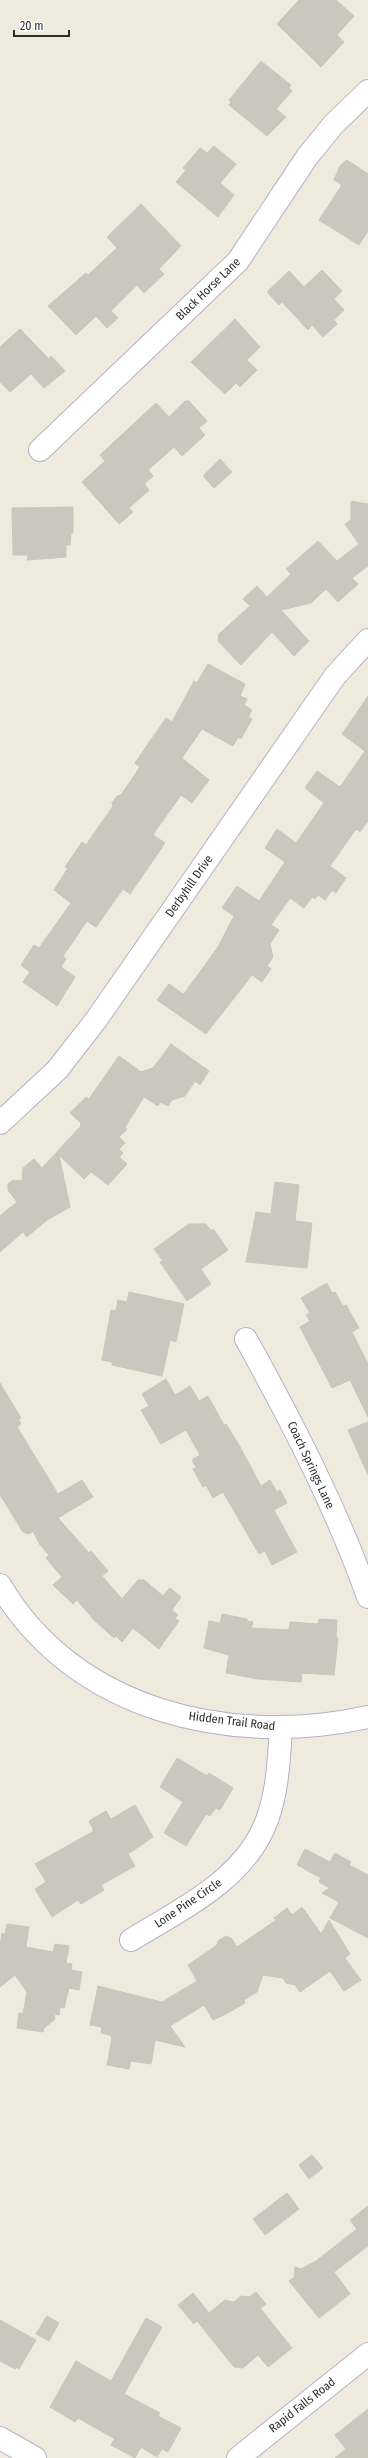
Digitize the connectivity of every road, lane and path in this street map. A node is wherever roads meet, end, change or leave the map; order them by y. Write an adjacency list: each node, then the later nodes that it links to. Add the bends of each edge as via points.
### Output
1 (368, 91): 2 (street, Black Horse Lane, via 333,124 307,157 238,261)
2 (40, 450)
3 (368, 640): 4 (street, Derbyhill Drive, via 335,676 96,1020 56,1070)
4 (0, 1123)
5 (246, 1339): 7 (street, Coach Springs Lane, via 300,1437 355,1560)
6 (0, 1585): 9 (street, Hidden Trail Road, via 32,1628 58,1655 103,1685 156,1709 194,1718)
7 (368, 1597)
8 (368, 1717): 9 (street, Hidden Trail Road, via 341,1723)
9 (281, 1727): 10 (street, Lone Pine Circle, via 274,1792 267,1821 252,1848 235,1869 210,1892)
10 (131, 1940)
11 (368, 2354): 14 (street, Rapid Falls Road)
12 (0, 2438): 13 (street)
13 (23, 2455)
14 (238, 2458)

